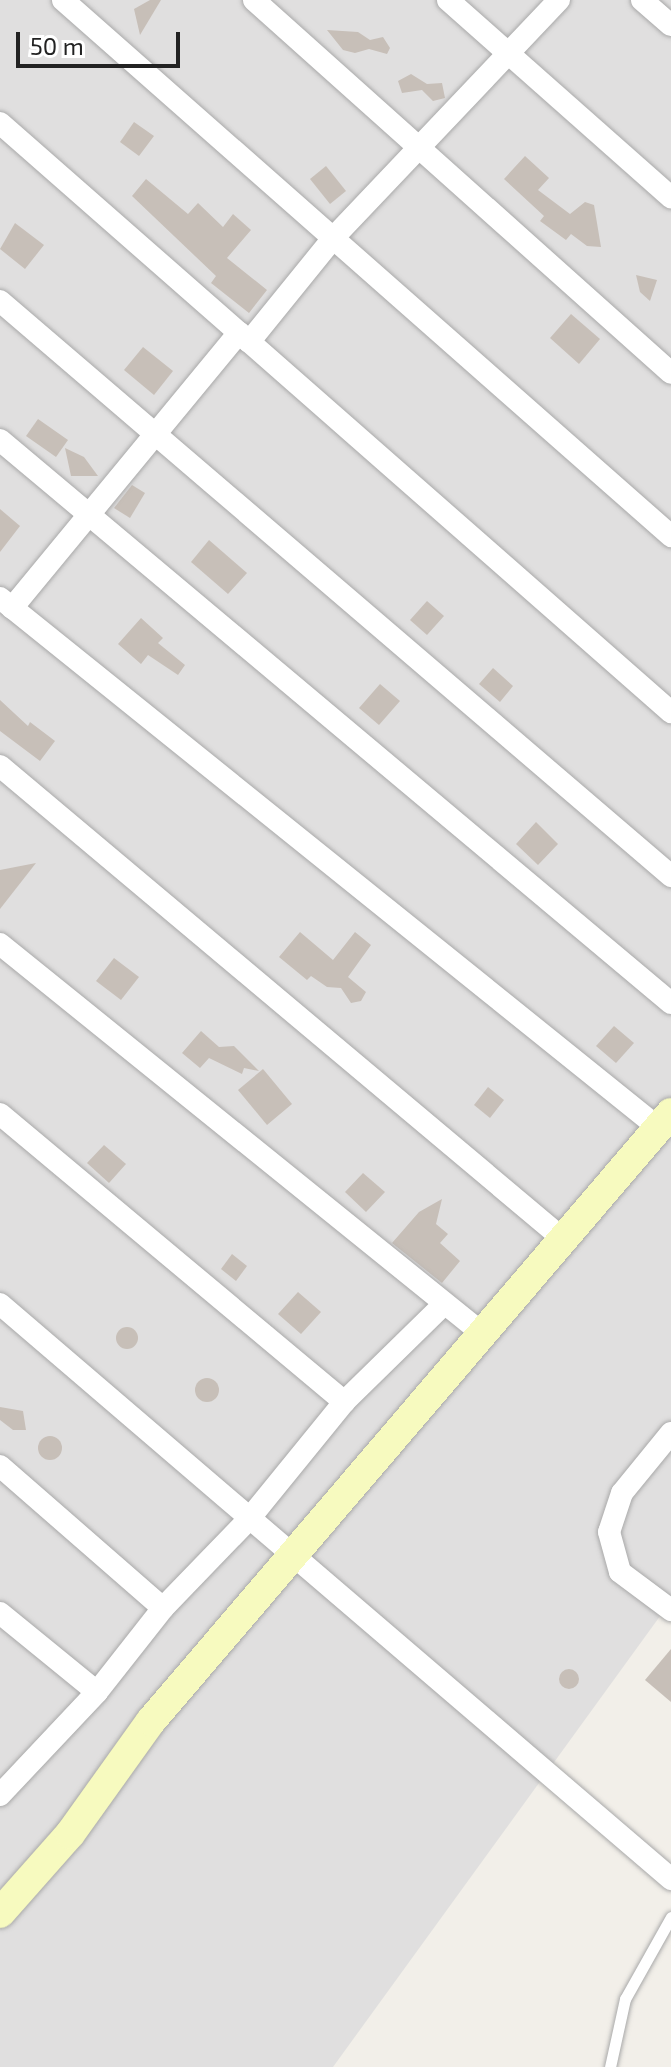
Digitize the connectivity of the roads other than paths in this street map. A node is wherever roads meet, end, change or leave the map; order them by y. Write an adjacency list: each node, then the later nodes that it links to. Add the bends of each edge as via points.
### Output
1 (63, 0): 11 (street)
2 (254, 0): 9 (street)
3 (448, 0): 7 (street)
4 (559, 0): 7 (street)
5 (642, 0): 6 (street)
6 (671, 25)
7 (510, 55): 9 (street); 10 (street)
8 (0, 123): 13 (street)
9 (419, 147): 11 (street); 14 (street)
10 (671, 197)
11 (334, 237): 13 (street); 18 (street)
12 (0, 301): 15 (street)
13 (244, 337): 15 (street); 20 (street)
14 (671, 373)
15 (153, 432): 17 (street); 22 (street)
16 (0, 440): 17 (street)
17 (87, 513): 19 (street); 24 (street)
18 (671, 536)
19 (6, 603): 26 (street)
20 (671, 712)
21 (0, 766): 27 (street)
22 (671, 876)
23 (0, 944): 29 (street)
24 (671, 1003)
25 (0, 1114): 31 (street)
26 (665, 1121): 27 (street)
27 (562, 1238): 30 (street)
28 (0, 1304): 34 (street)
29 (443, 1305): 30 (street); 31 (street)
30 (483, 1334): 35 (street)
31 (344, 1402): 34 (street)
32 (671, 1433): 37 (street, via 622,1493 609,1532 620,1572)
33 (0, 1466): 36 (street)
34 (249, 1519): 35 (street); 36 (street)
35 (296, 1557): 41 (street); 42 (street, via 151,1721 70,1834)
36 (163, 1608): 39 (street)
37 (671, 1610)
38 (0, 1613): 39 (street)
39 (97, 1692): 40 (street)
40 (0, 1795)
41 (671, 1879)
42 (0, 1913)
43 (671, 1917): 44 (lane, via 625,1999)
44 (610, 2067)

